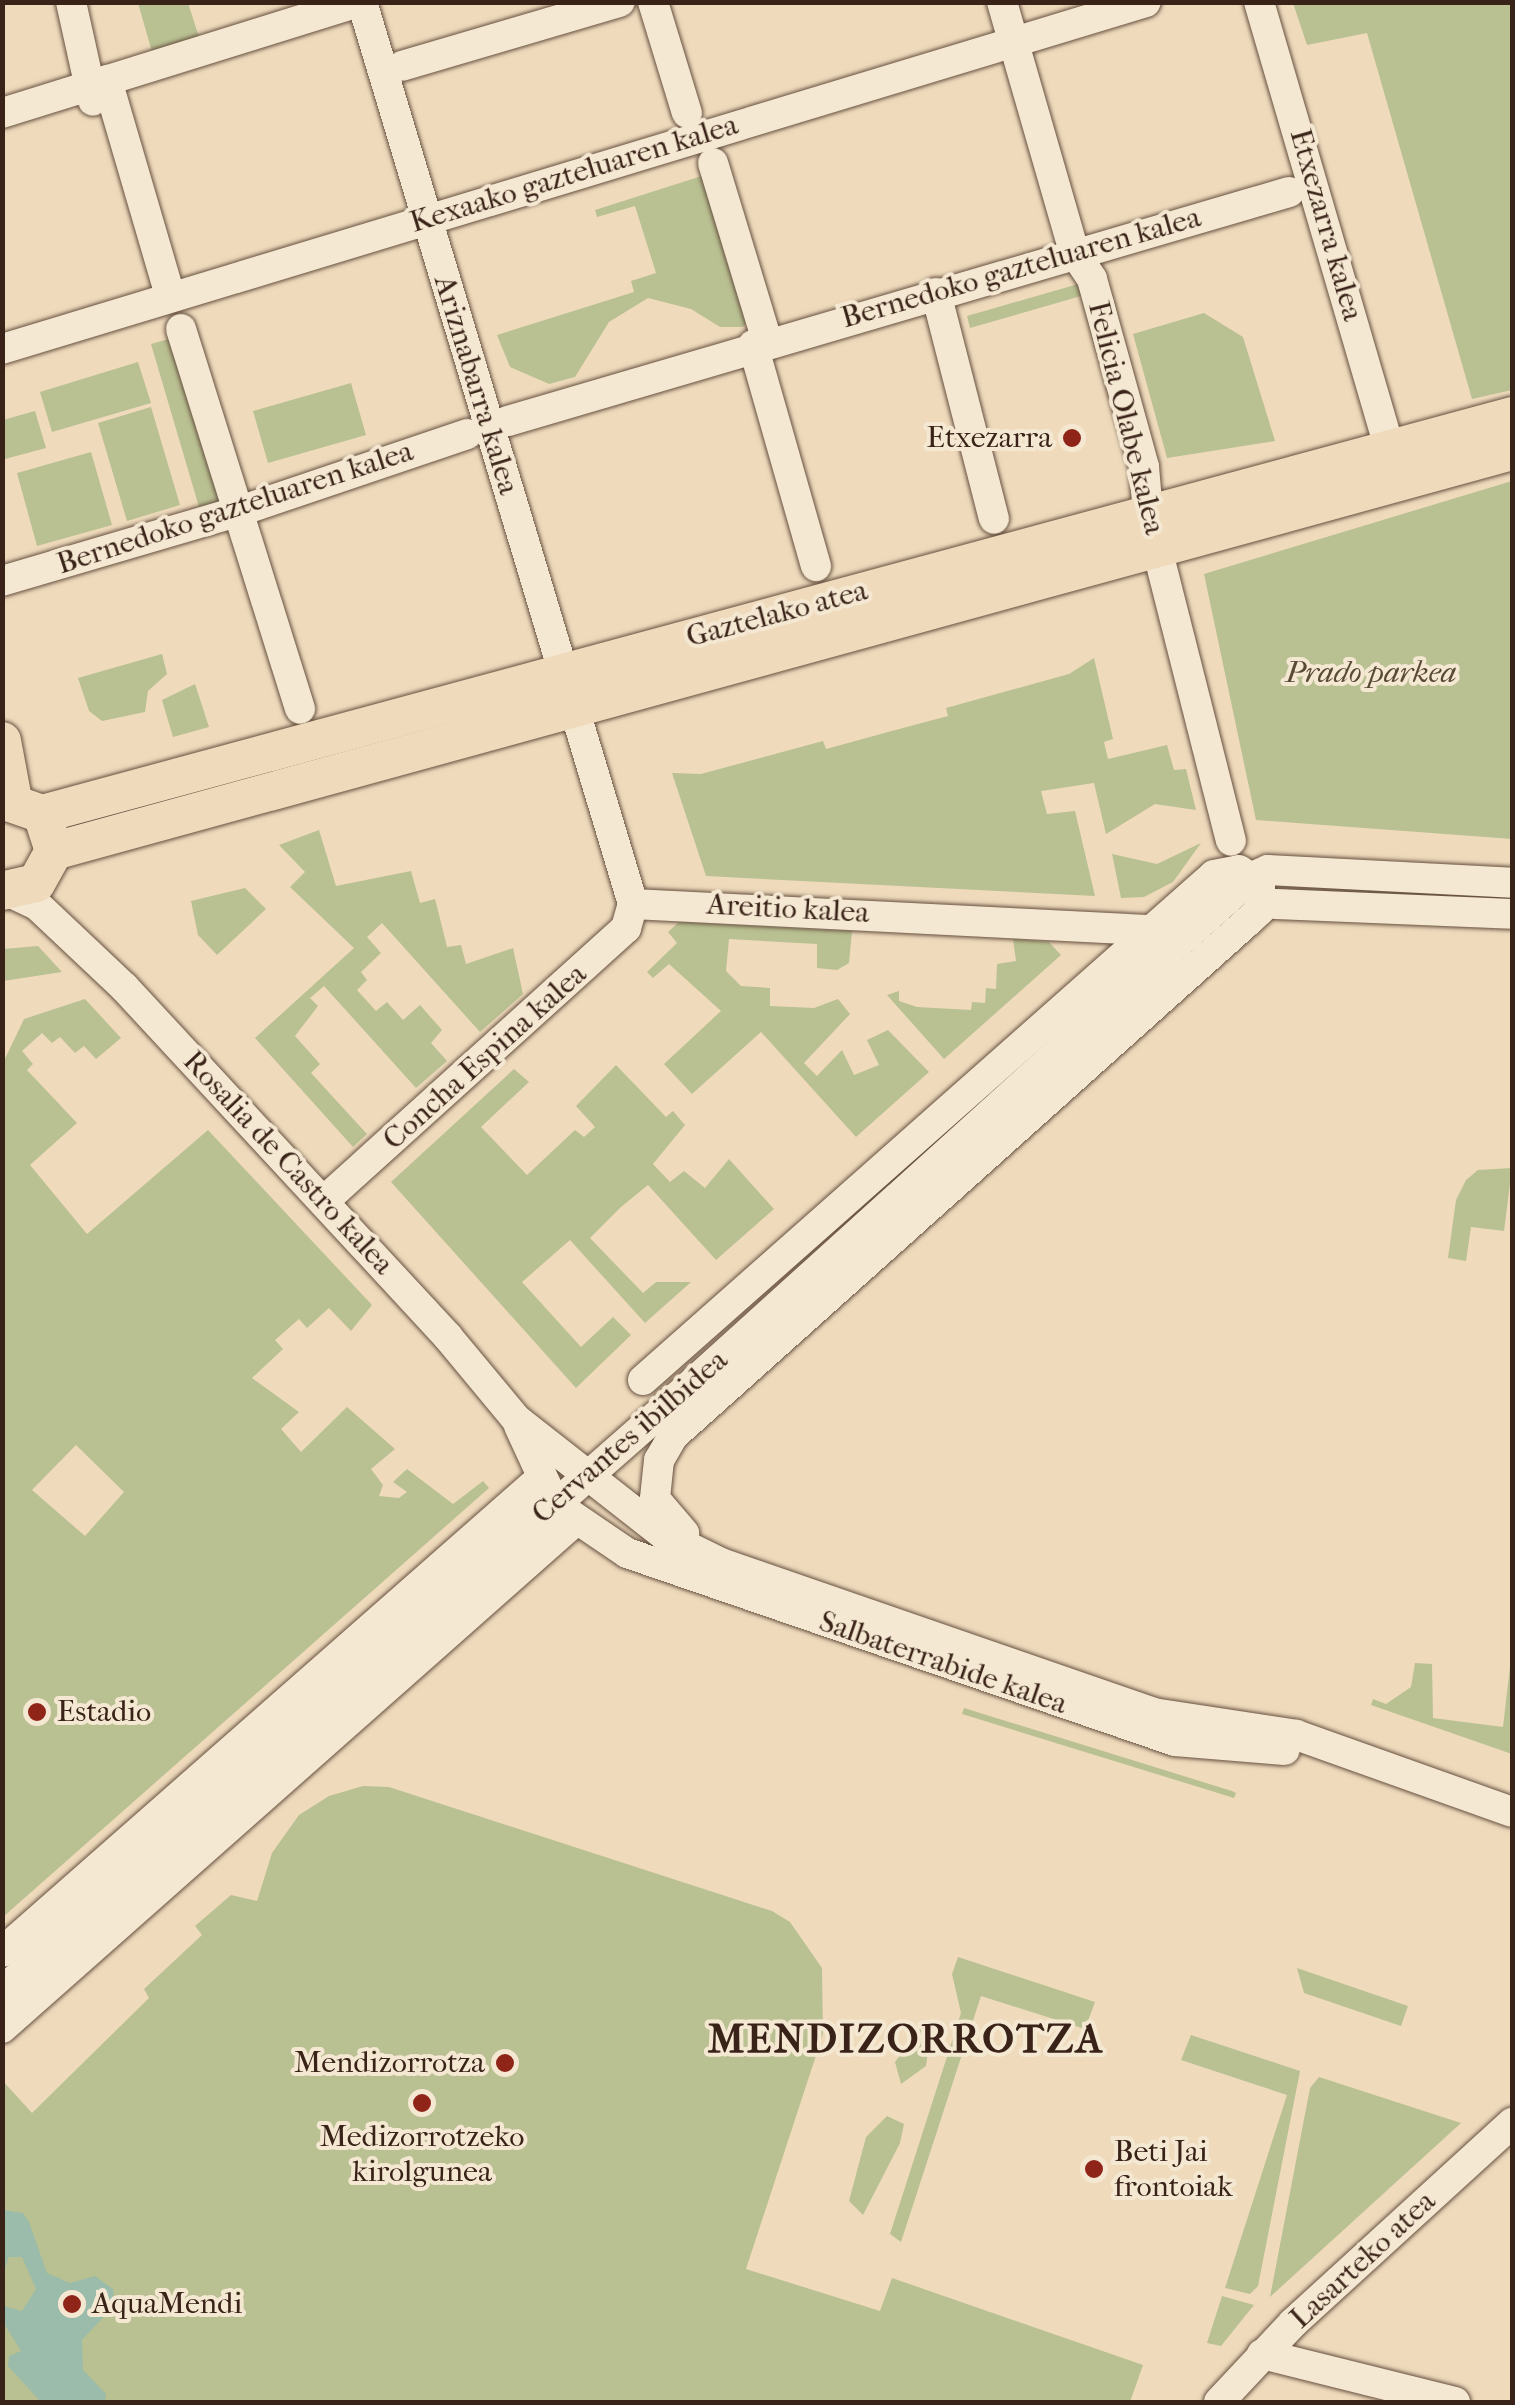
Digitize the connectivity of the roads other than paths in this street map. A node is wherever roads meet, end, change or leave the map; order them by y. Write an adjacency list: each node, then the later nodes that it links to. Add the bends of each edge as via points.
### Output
1 (71, 2): 10 (street)
2 (361, 2): 10 (street); 15 (street, Ariznabarra kalea)
3 (620, 2): 9 (street)
4 (653, 2): 12 (street)
5 (1002, 2): 8 (street, Felicia Olabe kalea)
6 (1146, 2): 8 (street, Kexaako gazteluaren kalea)
7 (1259, 2): 25 (street, Etxezarra kalea)
8 (1014, 44): 15 (street, Kexaako gazteluaren kalea); 16 (street, Felicia Olabe kalea)
9 (402, 66)
10 (98, 91): 11 (street); 18 (street)
11 (2, 113)
12 (687, 113)
13 (713, 163): 20 (street)
14 (1289, 192): 16 (street, Bernedoko gazteluaren kalea)
15 (427, 221): 18 (street, Kexaako gazteluaren kalea); 32 (street, Ariznabarra kalea)
16 (1074, 252): 17 (street, Bernedoko gazteluaren kalea); 29 (street, Felicia Olabe kalea, via 1092,279 1144,467)
17 (936, 293): 20 (street, Bernedoko gazteluaren kalea); 28 (street)
18 (170, 295): 21 (street, Kexaako gazteluaren kalea)
19 (181, 329): 27 (street)
20 (760, 343): 23 (street, Bernedoko gazteluaren kalea); 30 (street)
21 (2, 349)
22 (1512, 416): 25 (main road, Gaztelako atea)
23 (508, 421)
24 (467, 434): 27 (street, Bernedoko gazteluaren kalea)
25 (1390, 449): 29 (main road, Gaztelako atea)
26 (1512, 451): 29 (main road, Gaztelako atea)
27 (240, 511): 31 (street, Bernedoko gazteluaren kalea); 33 (street)
28 (994, 518)
29 (1153, 531): 32 (main road, Gaztelako atea); 36 (street, Felicia Olabe kalea)
30 (816, 566)
31 (2, 581)
32 (568, 691): 35 (main road, Gaztelako atea); 37 (main road, Gaztelako atea); 41 (street)
33 (300, 709)
34 (2, 741): 35 (main road)
35 (19, 804): 37 (main road)
36 (1231, 841)
37 (50, 861): 40 (main road, Gaztelako atea); 44 (street)
38 (1252, 877): 39 (street, via 1268,870); 45 (street, Cervantes ibilbidea, via 1239,870 1214,875); 49 (street, Cervantes ibilbidea); 51 (street, Cervantes ibilbidea, via 1262,895 1260,910 663,1448 656,1506)
39 (1512, 883)
40 (6, 891): 44 (street, Rosalia de Castro kalea)
41 (633, 904): 45 (street, Areitio kalea); 46 (street, Concha Espina kalea, via 626,928 612,942)
42 (1276, 904): 43 (street)
43 (1512, 914)
44 (50, 916): 46 (street, Rosalia de Castro kalea)
45 (1147, 930): 47 (street, Cervantes ibilbidea)
46 (324, 1202): 48 (street, Rosalia de Castro kalea)
47 (643, 1380)
48 (516, 1419): 49 (street, Rosalia de Castro kalea); 50 (street, Rosalia de Castro kalea)
49 (585, 1478): 50 (street, Cervantes ibilbidea); 51 (street, Salbaterrabide kalea, via 664,1535)
50 (556, 1502): 52 (street, Salbaterrabide kalea, via 627,1553 1175,1741); 54 (street, Cervantes ibilbidea); 55 (street, Cervantes ibilbidea); 56 (street, Cervantes ibilbidea)
51 (721, 1563): 52 (street, Salbaterrabide kalea, via 1153,1713 1296,1735)
52 (1353, 1756): 53 (street, Salbaterrabide kalea)
53 (1512, 1812)
54 (2, 1952)
55 (2, 1991)
56 (2, 2028)
57 (1512, 2123): 58 (street, Lasarteko atea)
58 (1262, 2354): 59 (street, Lasarteko atea); 60 (street)
59 (1219, 2402)
60 (1455, 2402)

